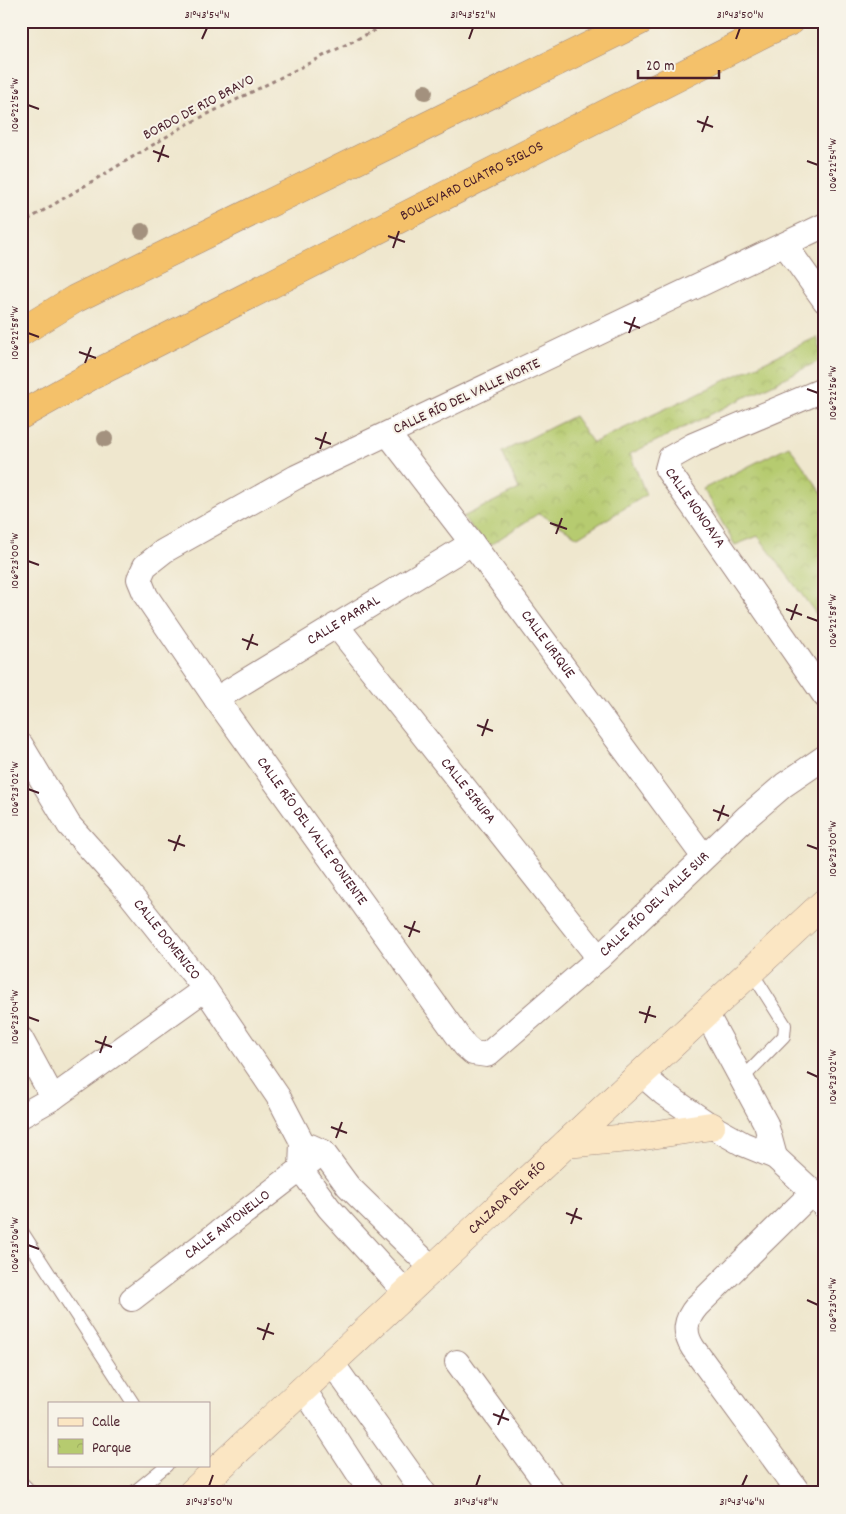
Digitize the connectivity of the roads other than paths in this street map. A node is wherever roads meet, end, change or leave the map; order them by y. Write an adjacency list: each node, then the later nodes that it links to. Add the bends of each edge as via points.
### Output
1 (640, 21): 6 (highway, via 75,300)
2 (791, 21): 8 (highway, BOULEVARD CUATRO SIGLOS, via 100,371)
3 (825, 226): 4 (street, CALLE RÍO DEL VALLE NORTE)
4 (786, 245): 5 (street); 9 (street, CALLE RÍO DEL VALLE NORTE)
5 (825, 302)
6 (21, 332)
7 (825, 389): 13 (street, CALLE NONOAVA, via 692,445 674,455 667,469)
8 (21, 416)
9 (388, 434): 10 (street, CALLE URIQUE); 11 (street, CALLE RÍO DEL VALLE NORTE, via 296,477 164,551 141,572 139,578)
10 (472, 543): 12 (street, CALLE PARRAL); 17 (street, CALLE URIQUE)
11 (146, 596): 14 (street, CALLE RÍO DEL VALLE PONIENTE)
12 (336, 625): 14 (street, CALLE PARRAL); 19 (street, CALLE SIRUPA)
13 (825, 696)
14 (216, 699): 24 (street, CALLE RÍO DEL VALLE PONIENTE, via 465,1046 473,1053)
15 (21, 745): 21 (street, CALLE DOMENICO, via 69,825 121,883)
16 (825, 757): 17 (street, CALLE RÍO DEL VALLE SUR, via 784,785)
17 (704, 857): 19 (street, CALLE RÍO DEL VALLE SUR)
18 (825, 902): 20 (street, CALZADA DEL RÍO)
19 (599, 958): 24 (street, CALLE RÍO DEL VALLE SUR)
20 (751, 971): 22 (street, CALZADA DEL RÍO); 26 (lane, via 785,1031 784,1036)
21 (205, 989): 27 (street); 30 (street, CALLE DOMENICO, via 278,1098)
22 (706, 1013): 25 (street, CALZADA DEL RÍO); 26 (street)
23 (21, 1039): 27 (street)
24 (487, 1055)
25 (641, 1074): 29 (street); 31 (street, CALZADA DEL RÍO)
26 (742, 1080): 33 (street, via 766,1124)
27 (53, 1098): 28 (street)
28 (21, 1116)
29 (711, 1126): 31 (street); 33 (street)
30 (302, 1142): 32 (street); 34 (street)
31 (566, 1144): 37 (street, CALZADA DEL RÍO)
32 (323, 1152): 34 (street, CALLE ANTONELLO); 37 (street, via 348,1186)
33 (775, 1157): 35 (street)
34 (301, 1170): 38 (street, via 329,1208); 39 (street, CALLE ANTONELLO)
35 (819, 1200): 52 (street, via 693,1310 686,1332 693,1348)
36 (21, 1230): 43 (lane)
37 (433, 1269): 38 (street, CALZADA DEL RÍO)
38 (407, 1294): 40 (street, CALZADA DEL RÍO)
39 (132, 1299)
40 (332, 1362): 42 (street, CALZADA DEL RÍO); 50 (street)
41 (457, 1362): 51 (street)
42 (303, 1388): 48 (street, CALZADA DEL RÍO); 49 (street)
43 (132, 1402)
44 (166, 1466): 47 (lane)
45 (21, 1482): 46 (lane)
46 (32, 1493)
47 (133, 1493)
48 (192, 1493)
49 (372, 1493)
50 (424, 1493)
51 (553, 1493)
52 (799, 1493)

